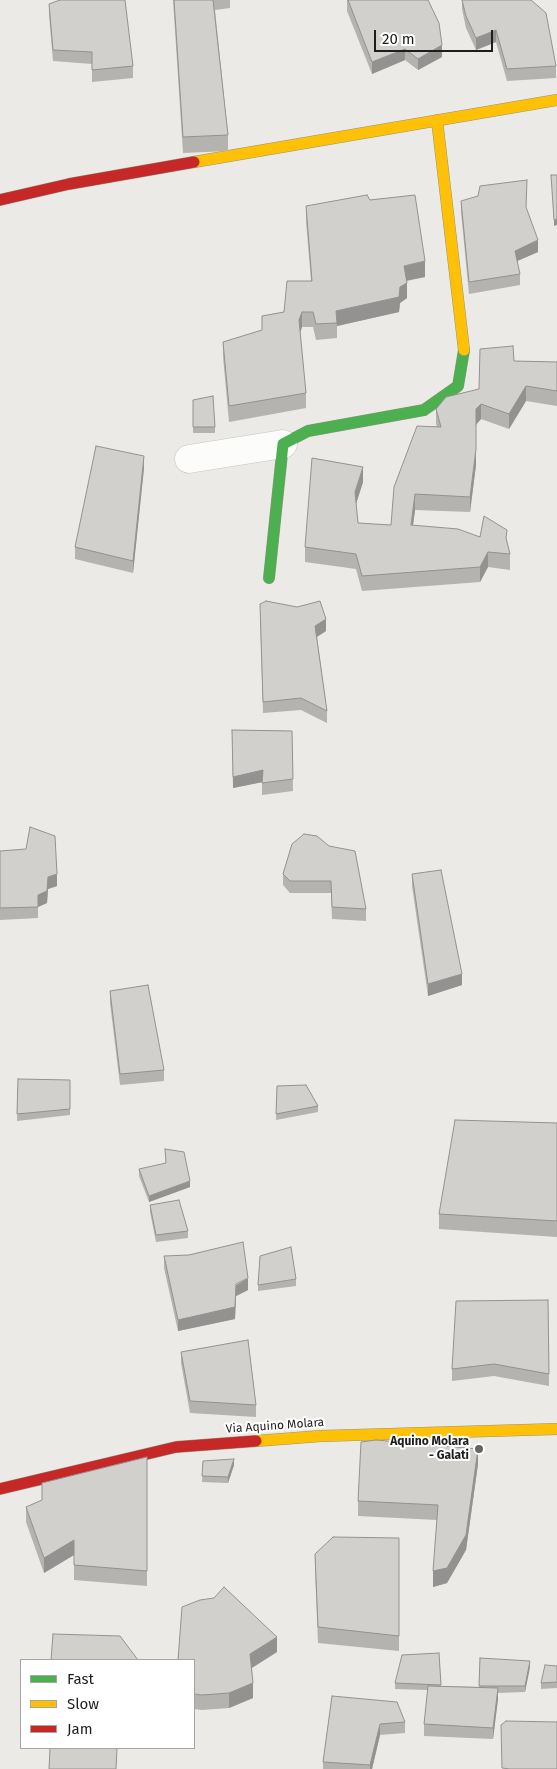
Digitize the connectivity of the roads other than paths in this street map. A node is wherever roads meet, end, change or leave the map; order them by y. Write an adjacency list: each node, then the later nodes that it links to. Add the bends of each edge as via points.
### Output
1 (557, 100): 2 (street)
2 (437, 120): 3 (street, via 79,182); 4 (street, via 464,353 458,386 424,410 308,431)
3 (0, 200)
4 (283, 444): 5 (street); 6 (street)
5 (189, 459)
6 (269, 578)
7 (557, 1429): 8 (street, Via Aquino Molara, via 321,1436 176,1447)
8 (0, 1489)

